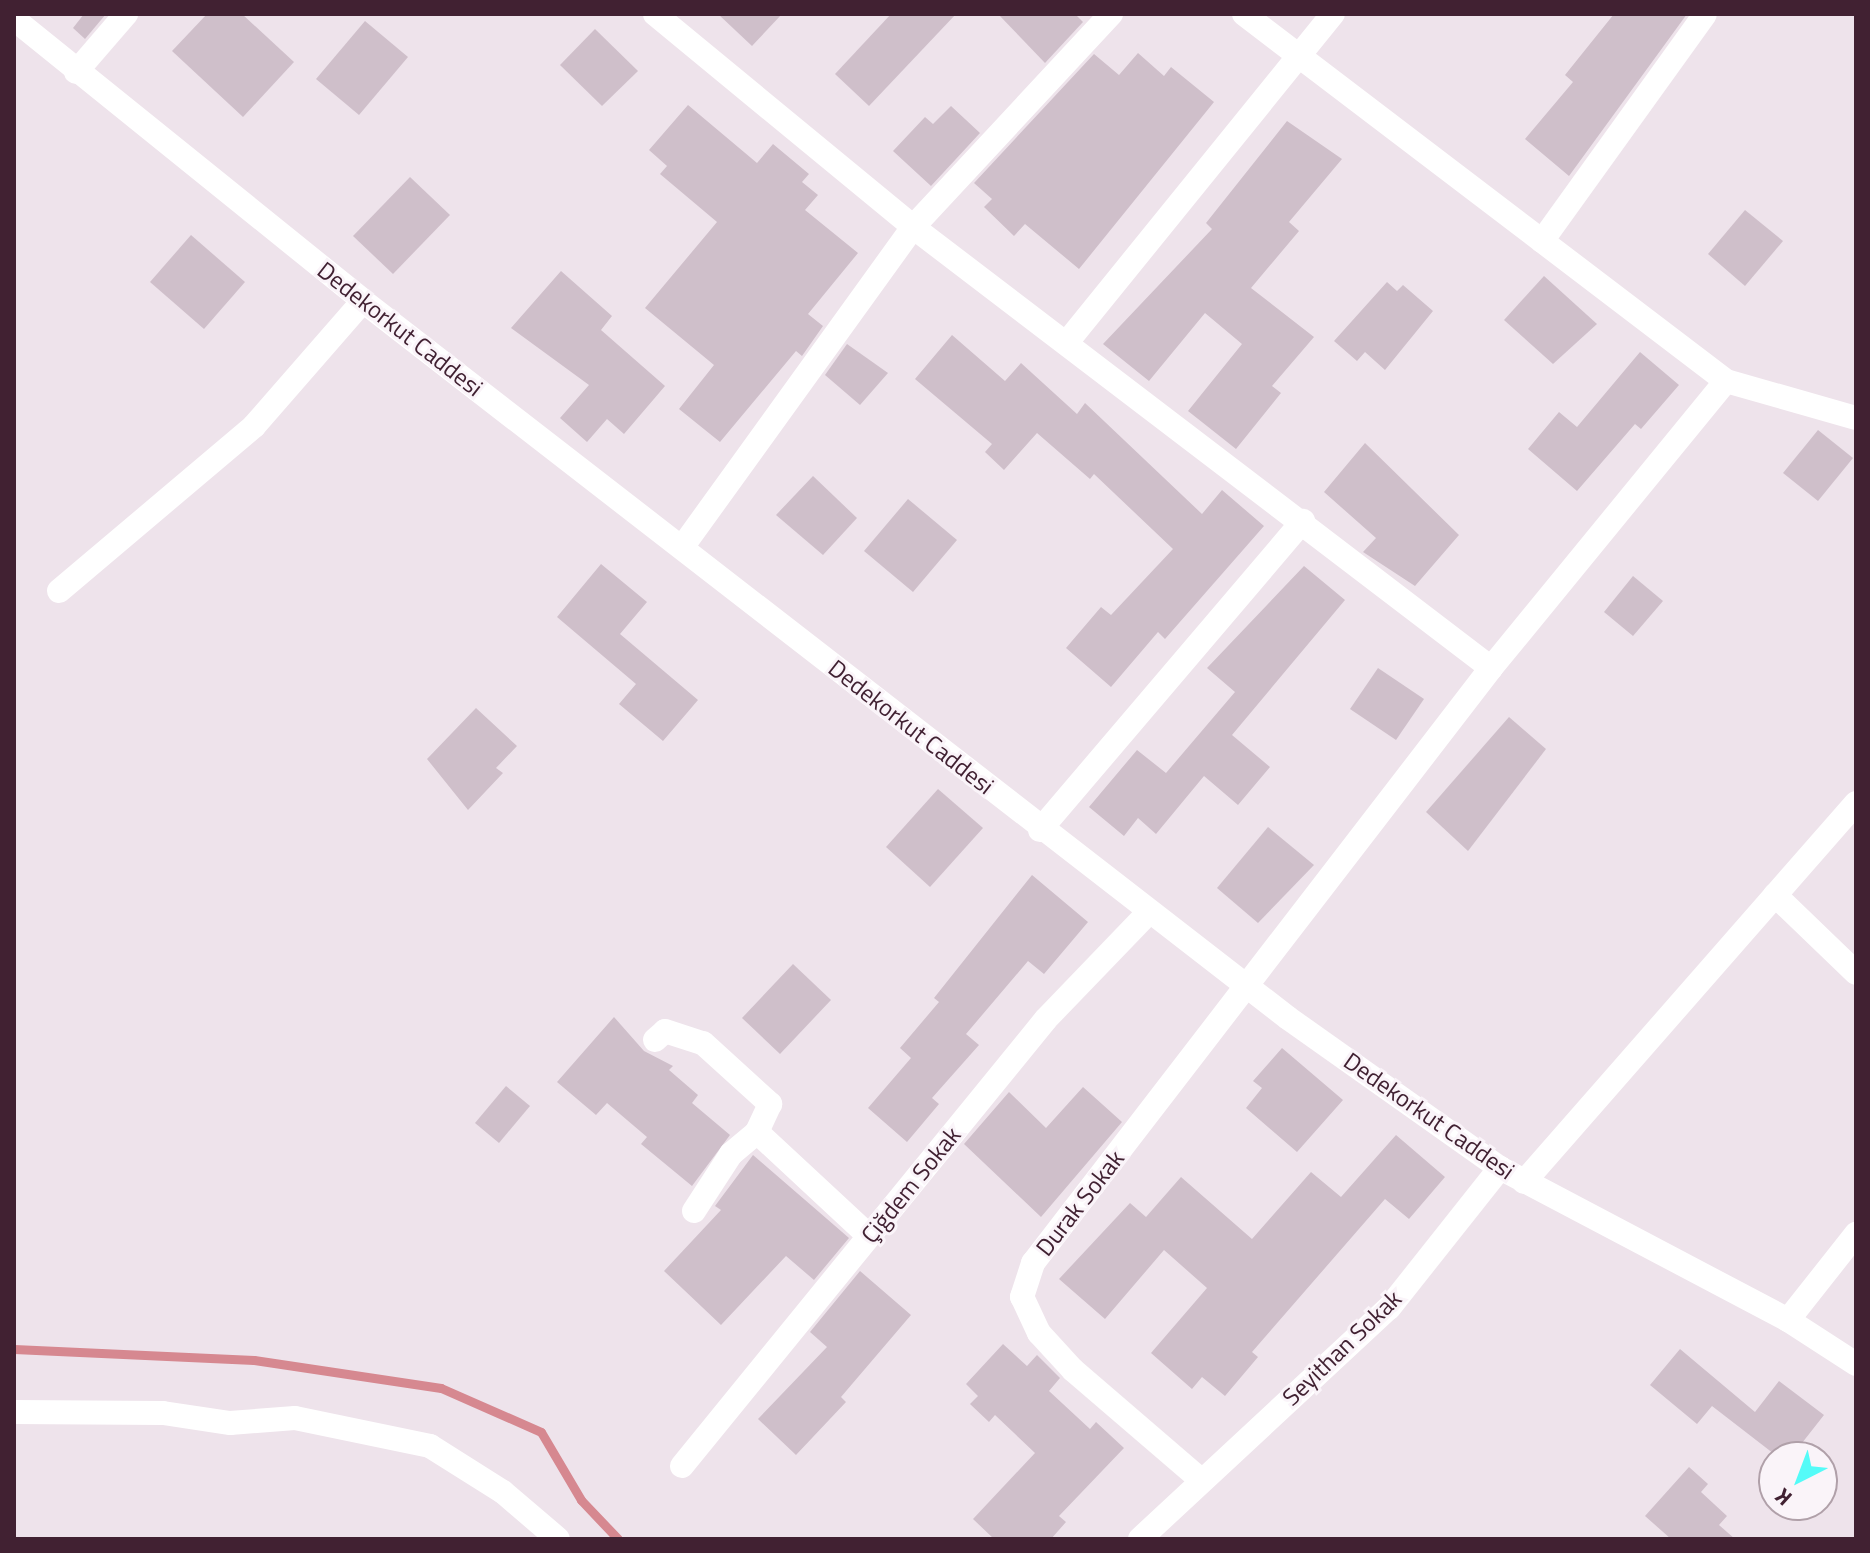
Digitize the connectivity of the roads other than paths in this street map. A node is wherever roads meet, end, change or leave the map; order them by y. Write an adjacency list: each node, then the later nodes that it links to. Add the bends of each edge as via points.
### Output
1 (126, 14): 9 (street)
2 (655, 14): 10 (street)
3 (1111, 14): 10 (street)
4 (1244, 14): 8 (street)
5 (1333, 14): 8 (street)
6 (1705, 14): 11 (street)
7 (14, 19): 9 (street, Dedekorkut Caddesi)
8 (1300, 56): 11 (street); 13 (street)
9 (76, 72): 12 (street, Dedekorkut Caddesi)
10 (913, 227): 13 (street); 17 (street)
11 (1542, 241): 14 (street)
12 (363, 301): 17 (street, Dedekorkut Caddesi); 18 (street, via 254,426)
13 (1068, 341): 16 (street)
14 (1726, 381): 15 (street); 19 (street, Durak Sokak)
15 (1856, 418)
16 (1303, 521): 19 (street); 21 (street)
17 (683, 546): 21 (street, Dedekorkut Caddesi)
18 (59, 591)
19 (1491, 668): 25 (street, Durak Sokak)
20 (1856, 803): 22 (street)
21 (1040, 830): 23 (street, Dedekorkut Caddesi)
22 (1775, 895): 24 (street); 29 (street)
23 (1148, 913): 25 (street, Dedekorkut Caddesi); 32 (street, Çiğdem Sokak, via 1046,1019)
24 (1856, 973)
25 (1245, 983): 28 (street, Dedekorkut Caddesi); 37 (street, Durak Sokak, via 1033,1263 1022,1297 1039,1333 1073,1370)
26 (655, 1040): 27 (street, via 665,1031 703,1043 770,1104)
27 (757, 1132): 30 (street, via 731,1154); 32 (street)
28 (1500, 1168): 29 (street, Dedekorkut Caddesi); 37 (street, Seyithan Sokak, via 1389,1308)
29 (1524, 1182): 33 (street, Dedekorkut Caddesi)
30 (694, 1211)
31 (1856, 1234): 33 (street)
32 (869, 1236): 36 (street, Çiğdem Sokak)
33 (1788, 1320): 34 (street, Dedekorkut Caddesi)
34 (1856, 1364)
35 (14, 1412): 38 (street, via 163,1413 230,1423 295,1418 430,1446 503,1492)
36 (682, 1466)
37 (1201, 1480): 39 (street, Seyithan Sokak)
38 (558, 1539)
39 (1140, 1539)

